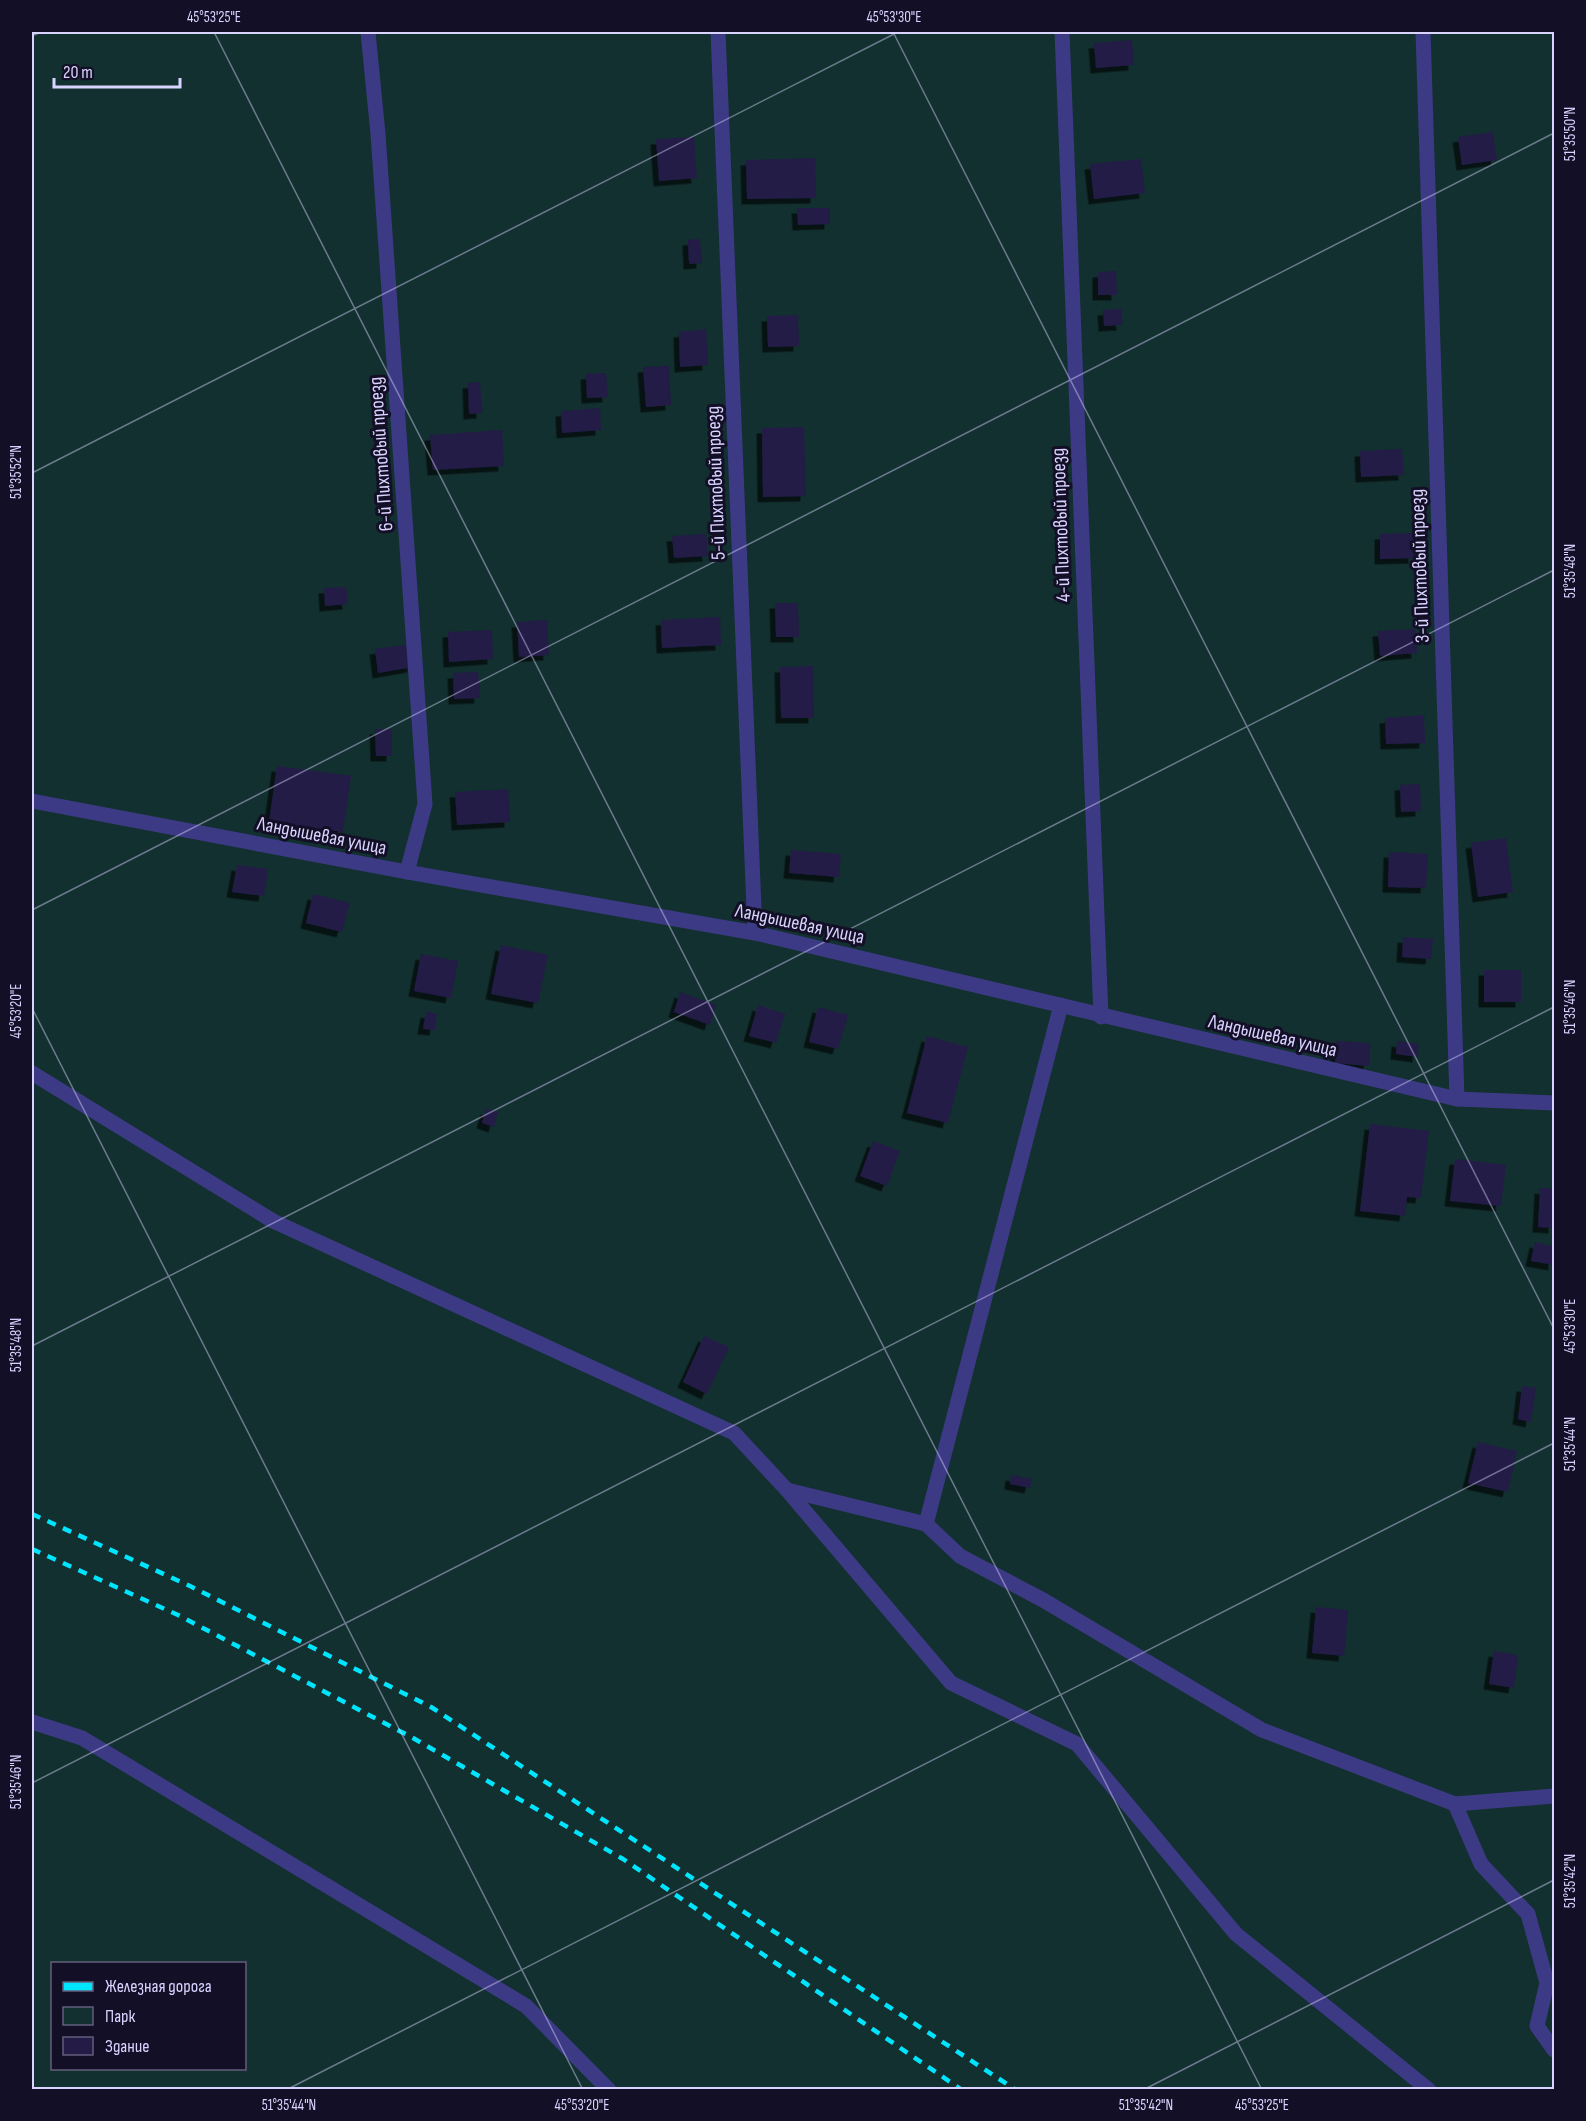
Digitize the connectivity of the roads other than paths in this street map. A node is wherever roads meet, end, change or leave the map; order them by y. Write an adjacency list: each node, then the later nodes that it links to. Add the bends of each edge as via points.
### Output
1 (368, 32): 6 (lane, 6-й Пихтовый проезд, via 425,804)
2 (718, 32): 7 (lane, 5-й Пихтовый проезд)
3 (1062, 32): 9 (lane, 4-й Пихтовый проезд)
4 (1423, 32): 11 (lane, 3-й Пихтовый проезд)
5 (32, 801): 6 (lane, Ландышевая улица)
6 (407, 872): 7 (lane, Ландышевая улица)
7 (755, 933): 8 (lane, Ландышевая улица)
8 (1060, 1005): 9 (lane, Ландышевая улица); 14 (lane)
9 (1101, 1017): 11 (lane, Ландышевая улица)
10 (32, 1072): 13 (lane, via 273,1221 734,1433)
11 (1457, 1100): 12 (lane, Ландышевая улица)
12 (1554, 1103)
13 (787, 1490): 14 (lane); 20 (lane, via 951,1683 1077,1744 1236,1934)
14 (926, 1524): 17 (lane, via 960,1556 1043,1600 1262,1730)
15 (32, 1722): 19 (lane, via 82,1738 526,2006)
16 (1554, 1796): 17 (lane)
17 (1455, 1804): 18 (lane, via 1481,1864 1528,1914 1547,1983 1537,2026)
18 (1554, 2050)
19 (609, 2090)
20 (1429, 2090)

